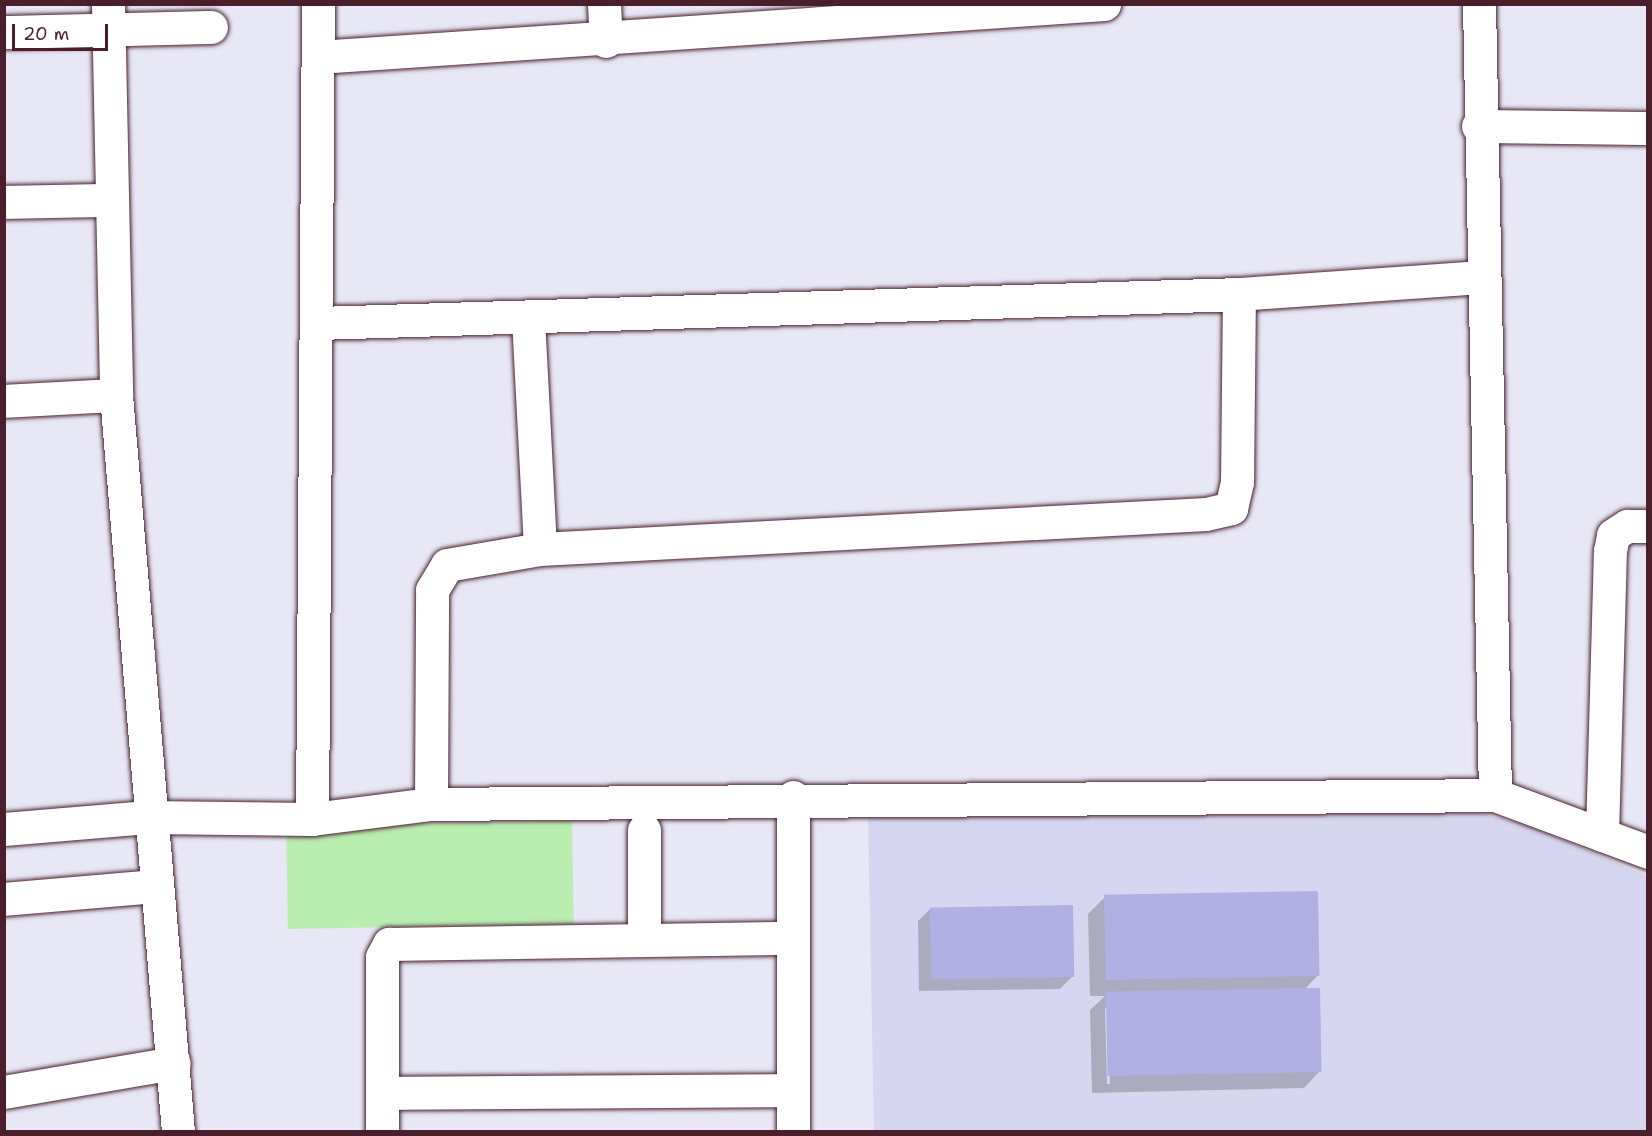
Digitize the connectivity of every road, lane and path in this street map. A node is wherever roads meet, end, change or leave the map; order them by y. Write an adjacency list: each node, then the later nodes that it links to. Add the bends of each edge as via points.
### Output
1 (318, 4): 9 (street)
2 (604, 4): 8 (street)
3 (1104, 4): 8 (street)
4 (1479, 4): 10 (street)
5 (108, 16): 6 (street); 7 (street); 12 (street)
6 (211, 27)
7 (4, 32)
8 (606, 41): 9 (street)
9 (318, 57): 17 (street)
10 (1478, 126): 11 (street); 14 (street)
11 (1647, 128)
12 (112, 200): 13 (street); 18 (street)
13 (4, 202)
14 (1482, 277): 15 (street); 22 (street)
15 (1239, 294): 16 (street); 21 (street, via 1236,482 1231,508 1206,514)
16 (528, 318): 17 (street); 21 (street)
17 (318, 323): 26 (street)
18 (116, 395): 19 (street); 25 (street)
19 (4, 401)
20 (1647, 526): 29 (street, via 1627,526 1613,535 1610,551)
21 (540, 549): 24 (street, via 447,566 432,590)
22 (1495, 795): 23 (street); 29 (street)
23 (793, 797): 24 (street); 33 (street)
24 (431, 804): 26 (street)
25 (148, 817): 26 (street); 27 (street); 31 (street)
26 (312, 819)
27 (4, 829)
28 (644, 830): 34 (street)
29 (1602, 835): 30 (street)
30 (1647, 852)
31 (156, 886): 32 (street); 35 (street)
32 (5, 901)
33 (793, 938): 34 (street); 36 (street)
34 (644, 939): 38 (street, via 389,944 382,957)
35 (174, 1063): 37 (street); 39 (street)
36 (794, 1090): 38 (street); 41 (street)
37 (4, 1092)
38 (382, 1093): 40 (street)
39 (178, 1131)
40 (382, 1131)
41 (793, 1131)

